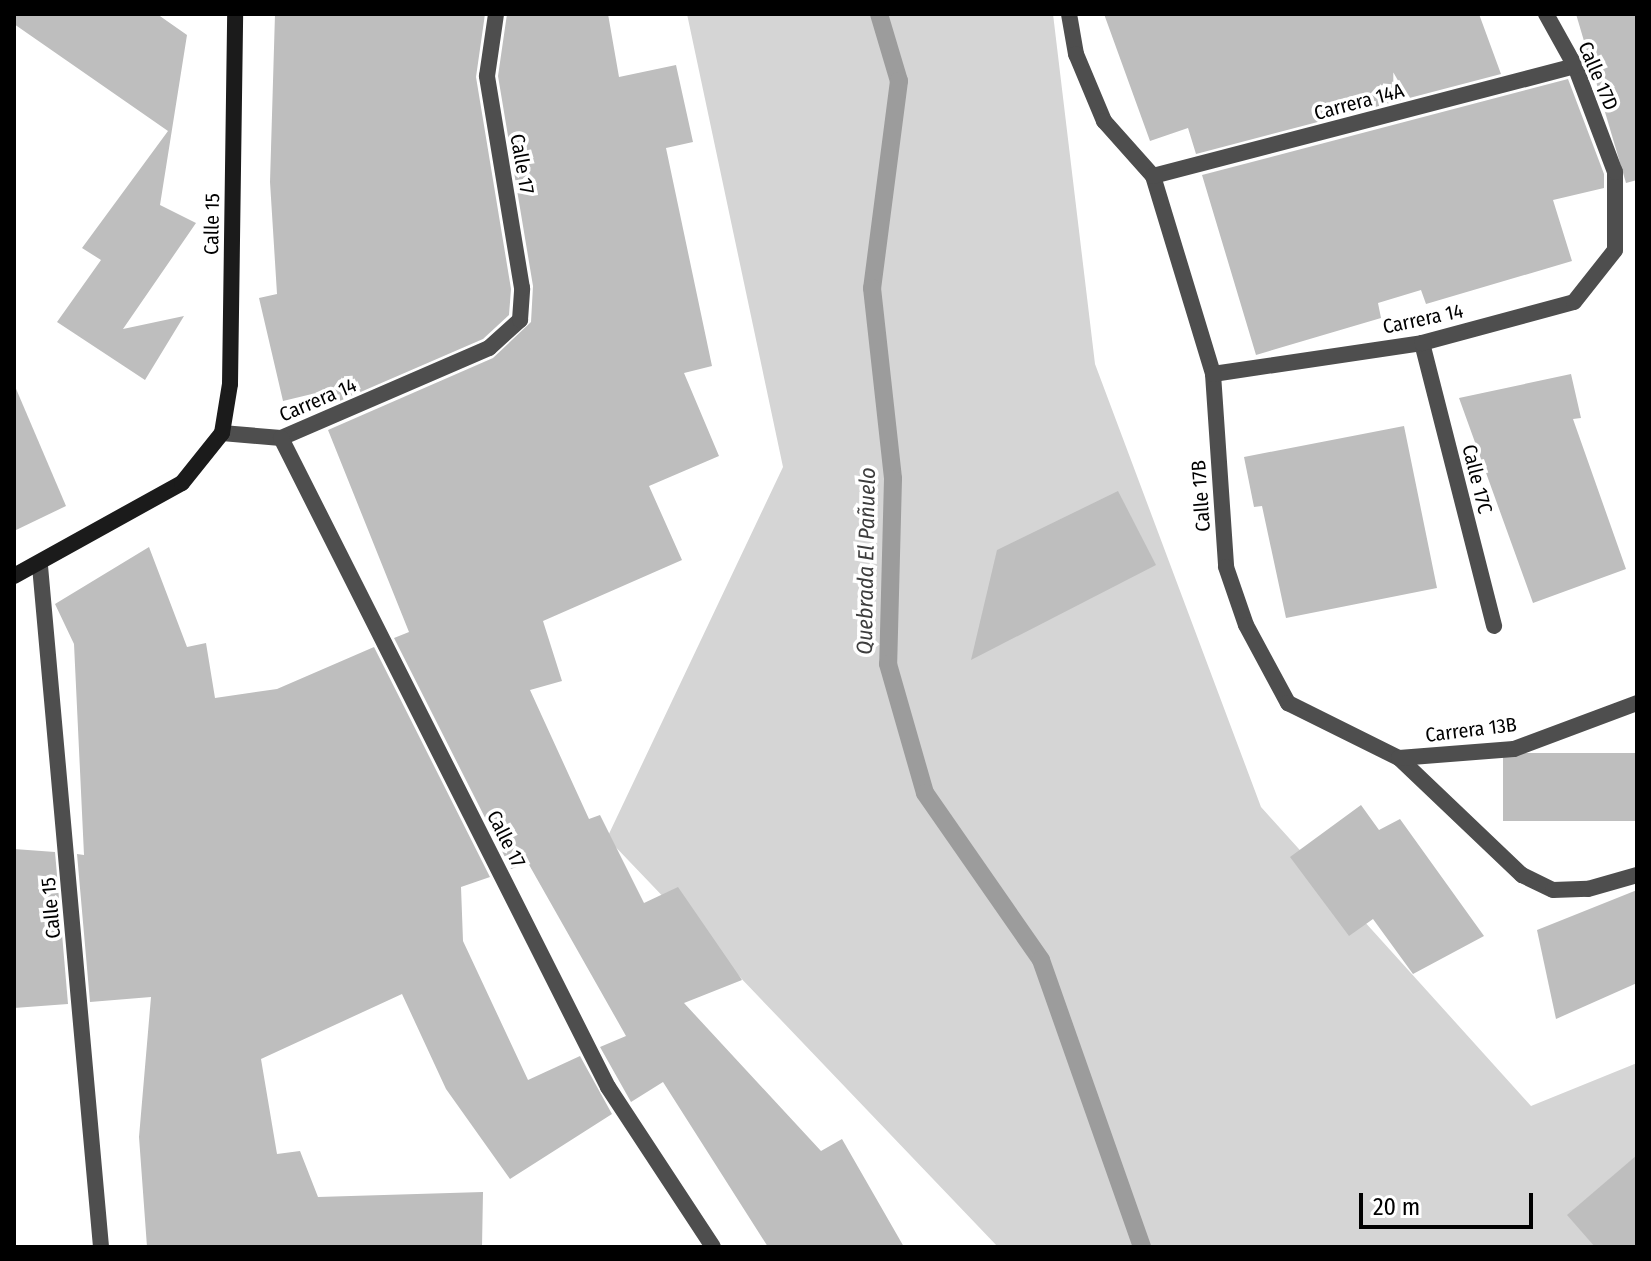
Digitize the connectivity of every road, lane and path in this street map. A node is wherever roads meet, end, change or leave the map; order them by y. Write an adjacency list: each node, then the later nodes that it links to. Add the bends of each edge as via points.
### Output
1 (235, 14): 11 (street, Calle 15, via 230,384)
2 (496, 14): 8 (street, Calle 17, via 487,76 522,288)
3 (1069, 14): 6 (street, Calle 17B, via 1076,54 1104,121)
4 (1546, 14): 5 (street, Calle 17D)
5 (1575, 66): 6 (street, Carrera 14A); 7 (street, Calle 17D, via 1615,172)
6 (1153, 176): 10 (street, Calle 17B)
7 (1615, 250): 9 (street, Carrera 14, via 1574,302)
8 (520, 320): 12 (street, Carrera 14, via 489,348)
9 (1422, 343): 10 (street, Carrera 14); 15 (street, Calle 17C)
10 (1213, 374): 17 (street, Calle 17B, via 1226,567 1246,625 1288,703)
11 (222, 433): 12 (street, Carrera 14); 13 (street, via 182,483)
12 (281, 438): 20 (street, Calle 17, via 608,1087)
13 (40, 566): 14 (street); 19 (street, Calle 15)
14 (14, 576)
15 (1494, 626)
16 (1637, 703): 17 (street, Carrera 13B, via 1514,749)
17 (1399, 758): 18 (street, Calle 17B, via 1522,875 1553,890 1588,889)
18 (1637, 875)
19 (101, 1247)
20 (713, 1247)

